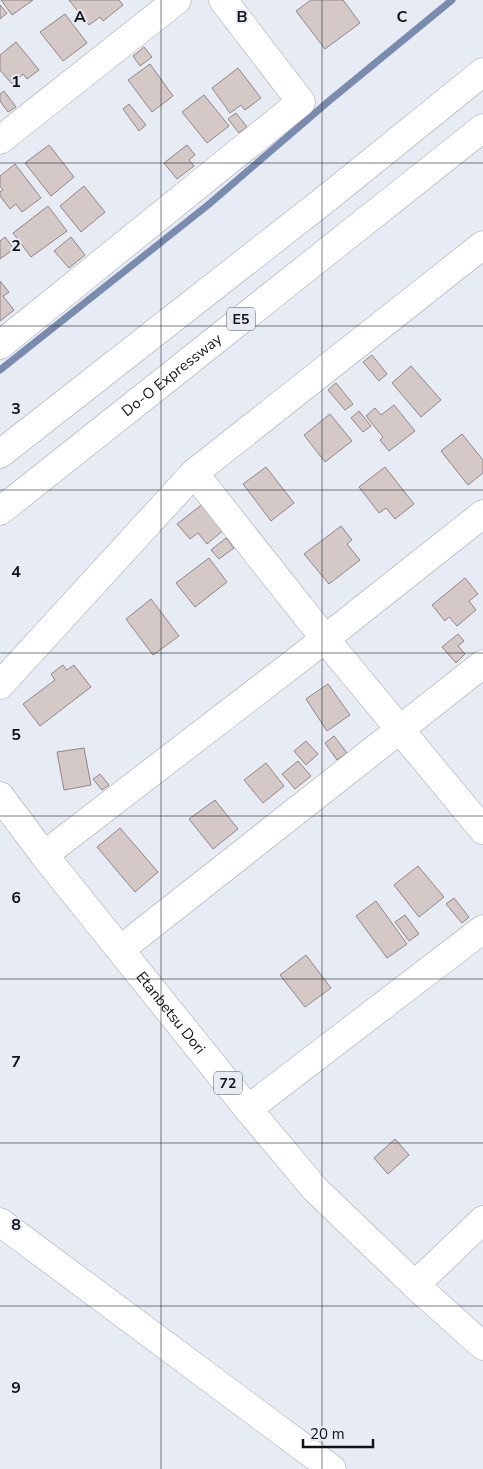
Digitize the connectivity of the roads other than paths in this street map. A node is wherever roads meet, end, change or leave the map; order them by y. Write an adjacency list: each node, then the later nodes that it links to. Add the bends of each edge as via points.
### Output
1 (178, 0): 5 (main road)
2 (223, 0): 7 (main road, via 301,102)
3 (483, 72): 8 (main road)
4 (483, 128): 10 (main road, Do-O Expressway / E5)
5 (0, 140)
6 (483, 245): 9 (main road)
7 (0, 345)
8 (0, 454)
9 (194, 474): 12 (main road); 14 (main road)
10 (0, 511)
11 (483, 514): 12 (main road)
12 (325, 639): 15 (main road); 18 (main road)
13 (483, 664): 15 (main road)
14 (0, 685)
15 (400, 728): 17 (main road); 20 (main road)
16 (0, 796): 18 (main road, Etanbetsu Dori / 72)
17 (483, 830)
18 (44, 855): 20 (main road, Etanbetsu Dori / 72)
19 (483, 928): 21 (main road)
20 (121, 949): 21 (main road, Etanbetsu Dori / 72)
21 (248, 1110): 24 (main road, Etanbetsu Dori / 72, via 315,1189)
22 (483, 1220): 24 (main road)
23 (0, 1222): 26 (main road)
24 (415, 1285): 25 (main road, Etanbetsu Dori / 72)
25 (483, 1346)
26 (332, 1469)

